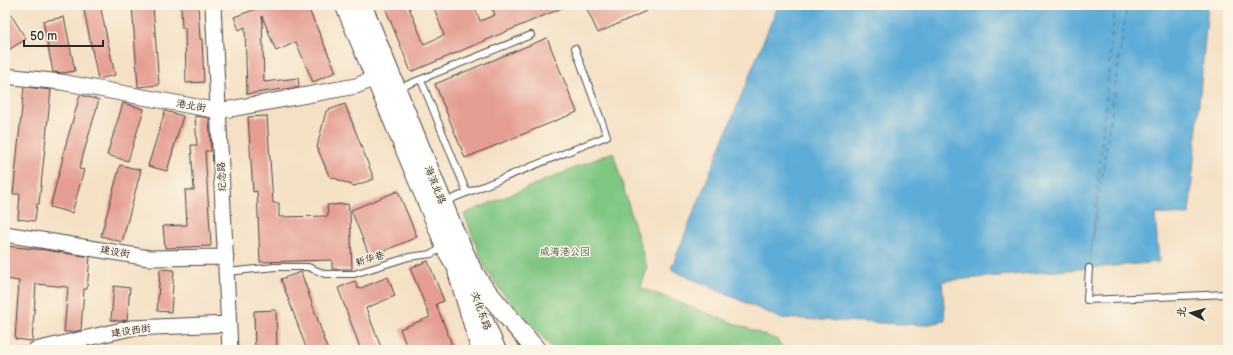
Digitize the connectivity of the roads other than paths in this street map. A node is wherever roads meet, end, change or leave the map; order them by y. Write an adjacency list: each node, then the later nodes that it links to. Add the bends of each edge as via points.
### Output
1 (213, 5): 10 (street, 纪念路)
2 (345, 5): 7 (main road, 海滨北路)
3 (362, 5): 9 (main road, 海滨北路)
4 (531, 35): 8 (lane)
5 (574, 48): 11 (lane, via 606,136)
6 (5, 76): 10 (street, 港北街, via 61,82)
7 (375, 78): 10 (street, 港北街, via 356,86); 14 (main road, 海滨北路, via 441,235)
8 (421, 80): 9 (lane); 11 (lane)
9 (397, 89): 12 (main road, 海滨北路)
10 (219, 111): 16 (street, 纪念路)
11 (467, 193): 12 (lane)
12 (442, 202): 14 (main road, 海滨北路)
13 (5, 234): 16 (street, 建设街, via 149,258)
14 (451, 242): 15 (main road, 海滨北路); 16 (lane, 新华巷, via 431,254 409,257 354,274 325,274 308,267); 18 (main road, 海滨北路)
15 (455, 264): 19 (main road, 海滨北路); 24 (main road)
16 (227, 265): 21 (street, 纪念路)
17 (1089, 268): 20 (lane, via 1086,300)
18 (472, 270): 19 (main road, 文化东路); 27 (main road, 海滨北路, via 482,286)
19 (472, 292): 25 (main road, 文化东路); 26 (main road, 海滨北路)
20 (1228, 294)
21 (229, 324): 22 (street, 建设西街, via 131,328); 23 (street, 纪念路)
22 (35, 350)
23 (230, 350)
24 (481, 350)
25 (496, 350)
26 (519, 350)
27 (536, 350)

